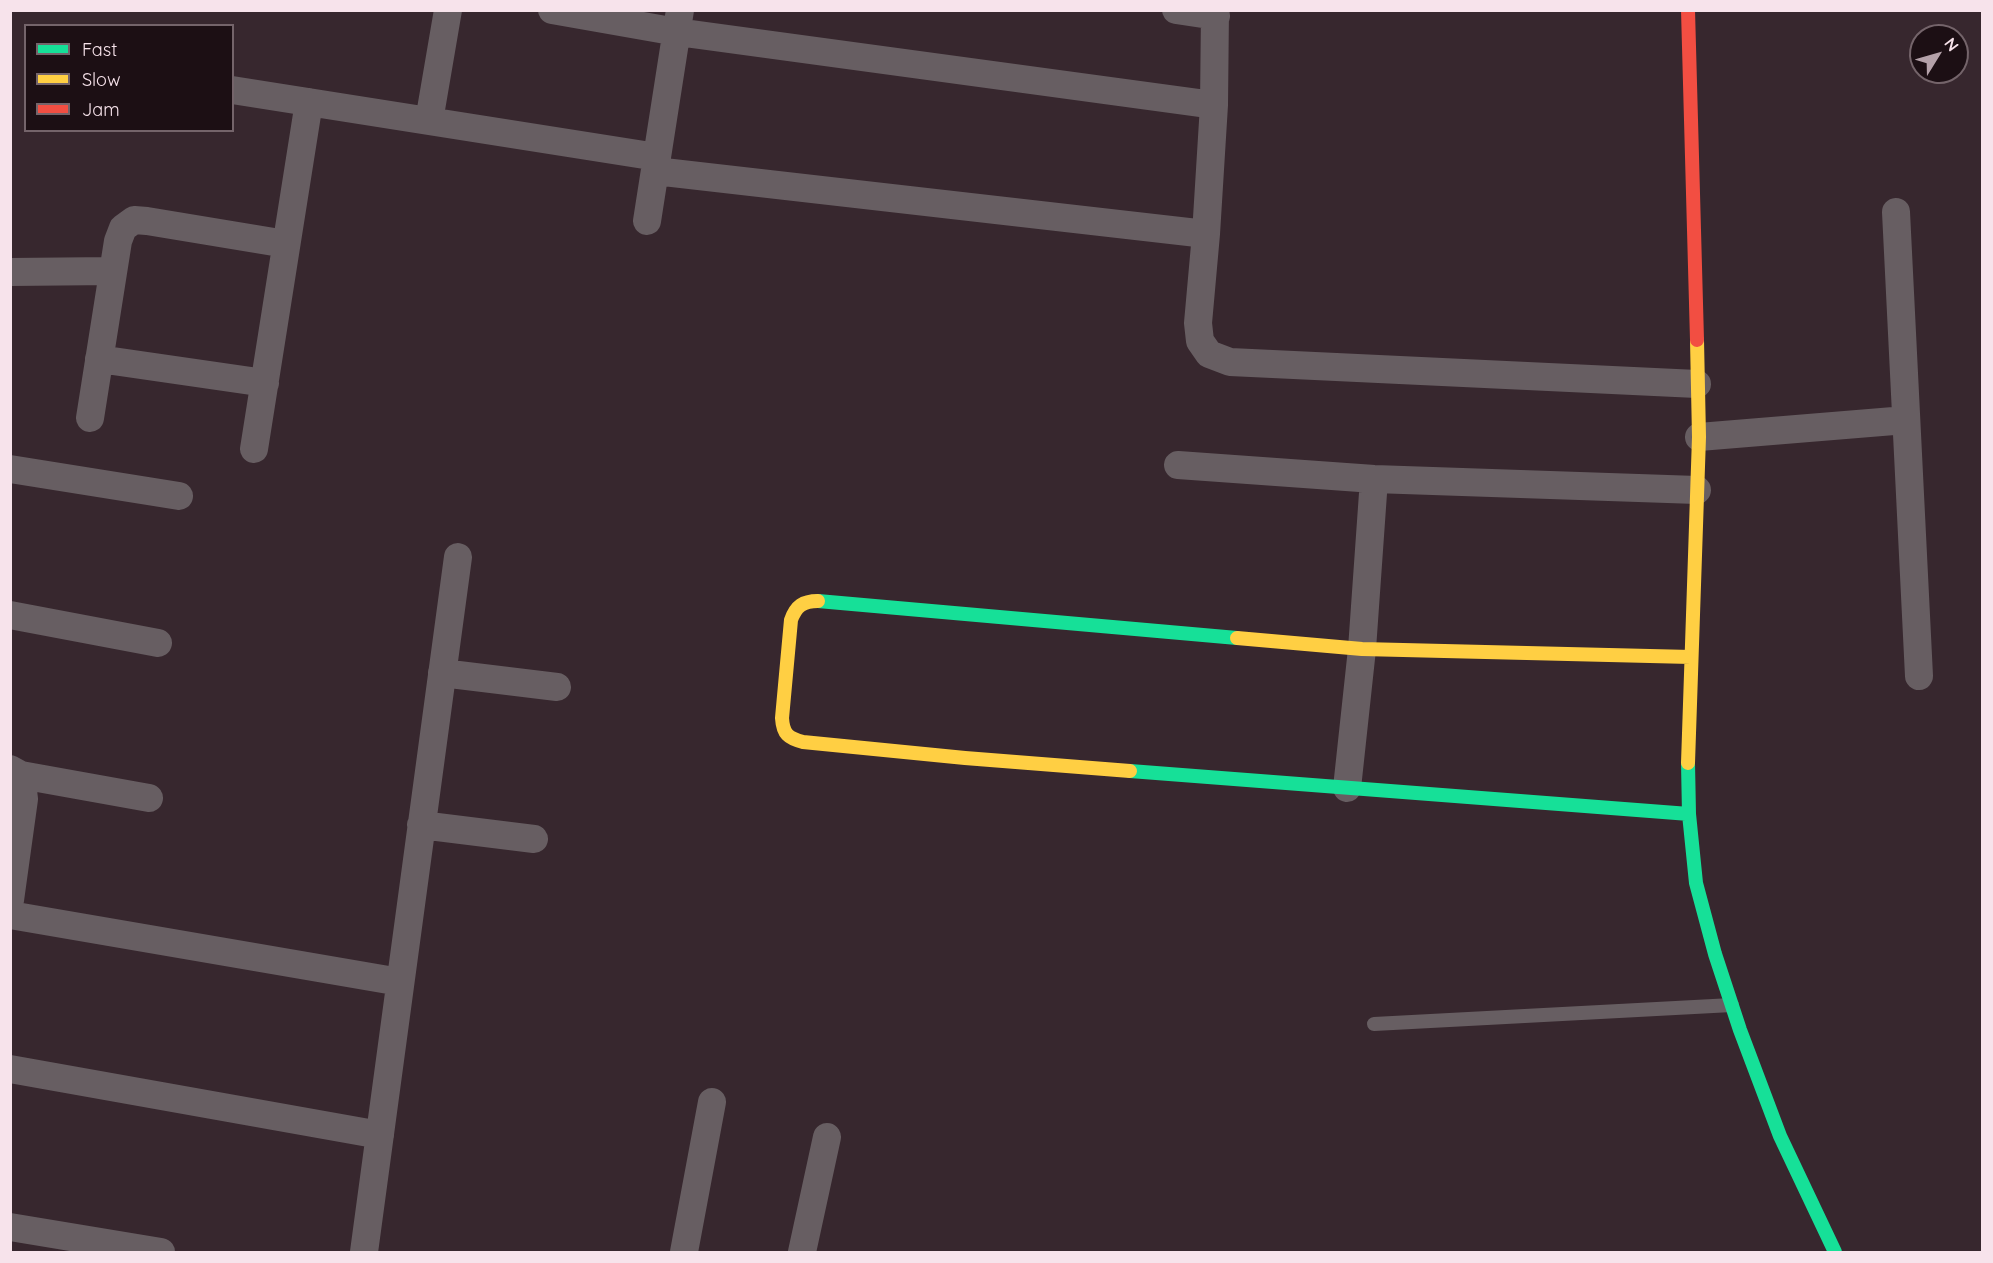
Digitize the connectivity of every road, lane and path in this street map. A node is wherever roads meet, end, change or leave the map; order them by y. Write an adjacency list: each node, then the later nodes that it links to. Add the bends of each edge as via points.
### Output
1 (448, 10): 10 (street)
2 (552, 10): 6 (street)
3 (1176, 10): 5 (street)
4 (1688, 10): 20 (street)
5 (1215, 13): 9 (street)
6 (679, 21): 9 (street); 11 (street)
7 (234, 90): 8 (street)
8 (309, 102): 10 (street); 15 (street)
9 (1214, 105): 14 (street)
10 (429, 121): 11 (street)
11 (656, 164): 13 (street); 14 (street)
12 (1896, 212): 22 (street)
13 (647, 221)
14 (1206, 234): 20 (street, via 1200,341 1209,354 1230,362)
15 (286, 244): 16 (street, via 134,220 123,228); 19 (street)
16 (113, 271): 17 (street); 18 (street)
17 (10, 272)
18 (99, 359): 19 (street); 21 (street)
19 (264, 383): 24 (street)
20 (1697, 384): 23 (street)
21 (90, 418)
22 (1906, 420): 23 (street); 36 (street)
23 (1699, 437): 28 (street)
24 (254, 449)
25 (1178, 465): 27 (street)
26 (10, 469): 29 (street)
27 (1374, 479): 28 (street); 33 (street)
28 (1697, 490): 34 (street)
29 (179, 496)
30 (458, 557): 35 (street)
31 (10, 615): 32 (street)
32 (158, 643)
33 (1362, 649): 34 (street); 39 (street); 39 (street, via 815,601 802,603 791,620 783,730 790,738 803,742)
34 (1691, 657): 41 (street)
35 (442, 673): 37 (street); 42 (street)
36 (1919, 676)
37 (557, 687)
38 (16, 772): 40 (street); 44 (street, via 24,799)
39 (1347, 788): 41 (street)
40 (149, 798)
41 (1689, 814): 47 (street, via 1695,883)
42 (422, 825): 43 (street); 46 (street)
43 (534, 838)
44 (10, 900)
45 (10, 915): 46 (street)
46 (400, 982): 51 (street)
47 (1732, 1005): 48 (lane); 58 (street, via 1780,1136)
48 (1374, 1024)
49 (10, 1069): 51 (street)
50 (712, 1102): 56 (street)
51 (380, 1135): 55 (street)
52 (827, 1137): 57 (street)
53 (10, 1227): 54 (street)
54 (161, 1252)
55 (364, 1252)
56 (684, 1252)
57 (802, 1252)
58 (1835, 1252)

